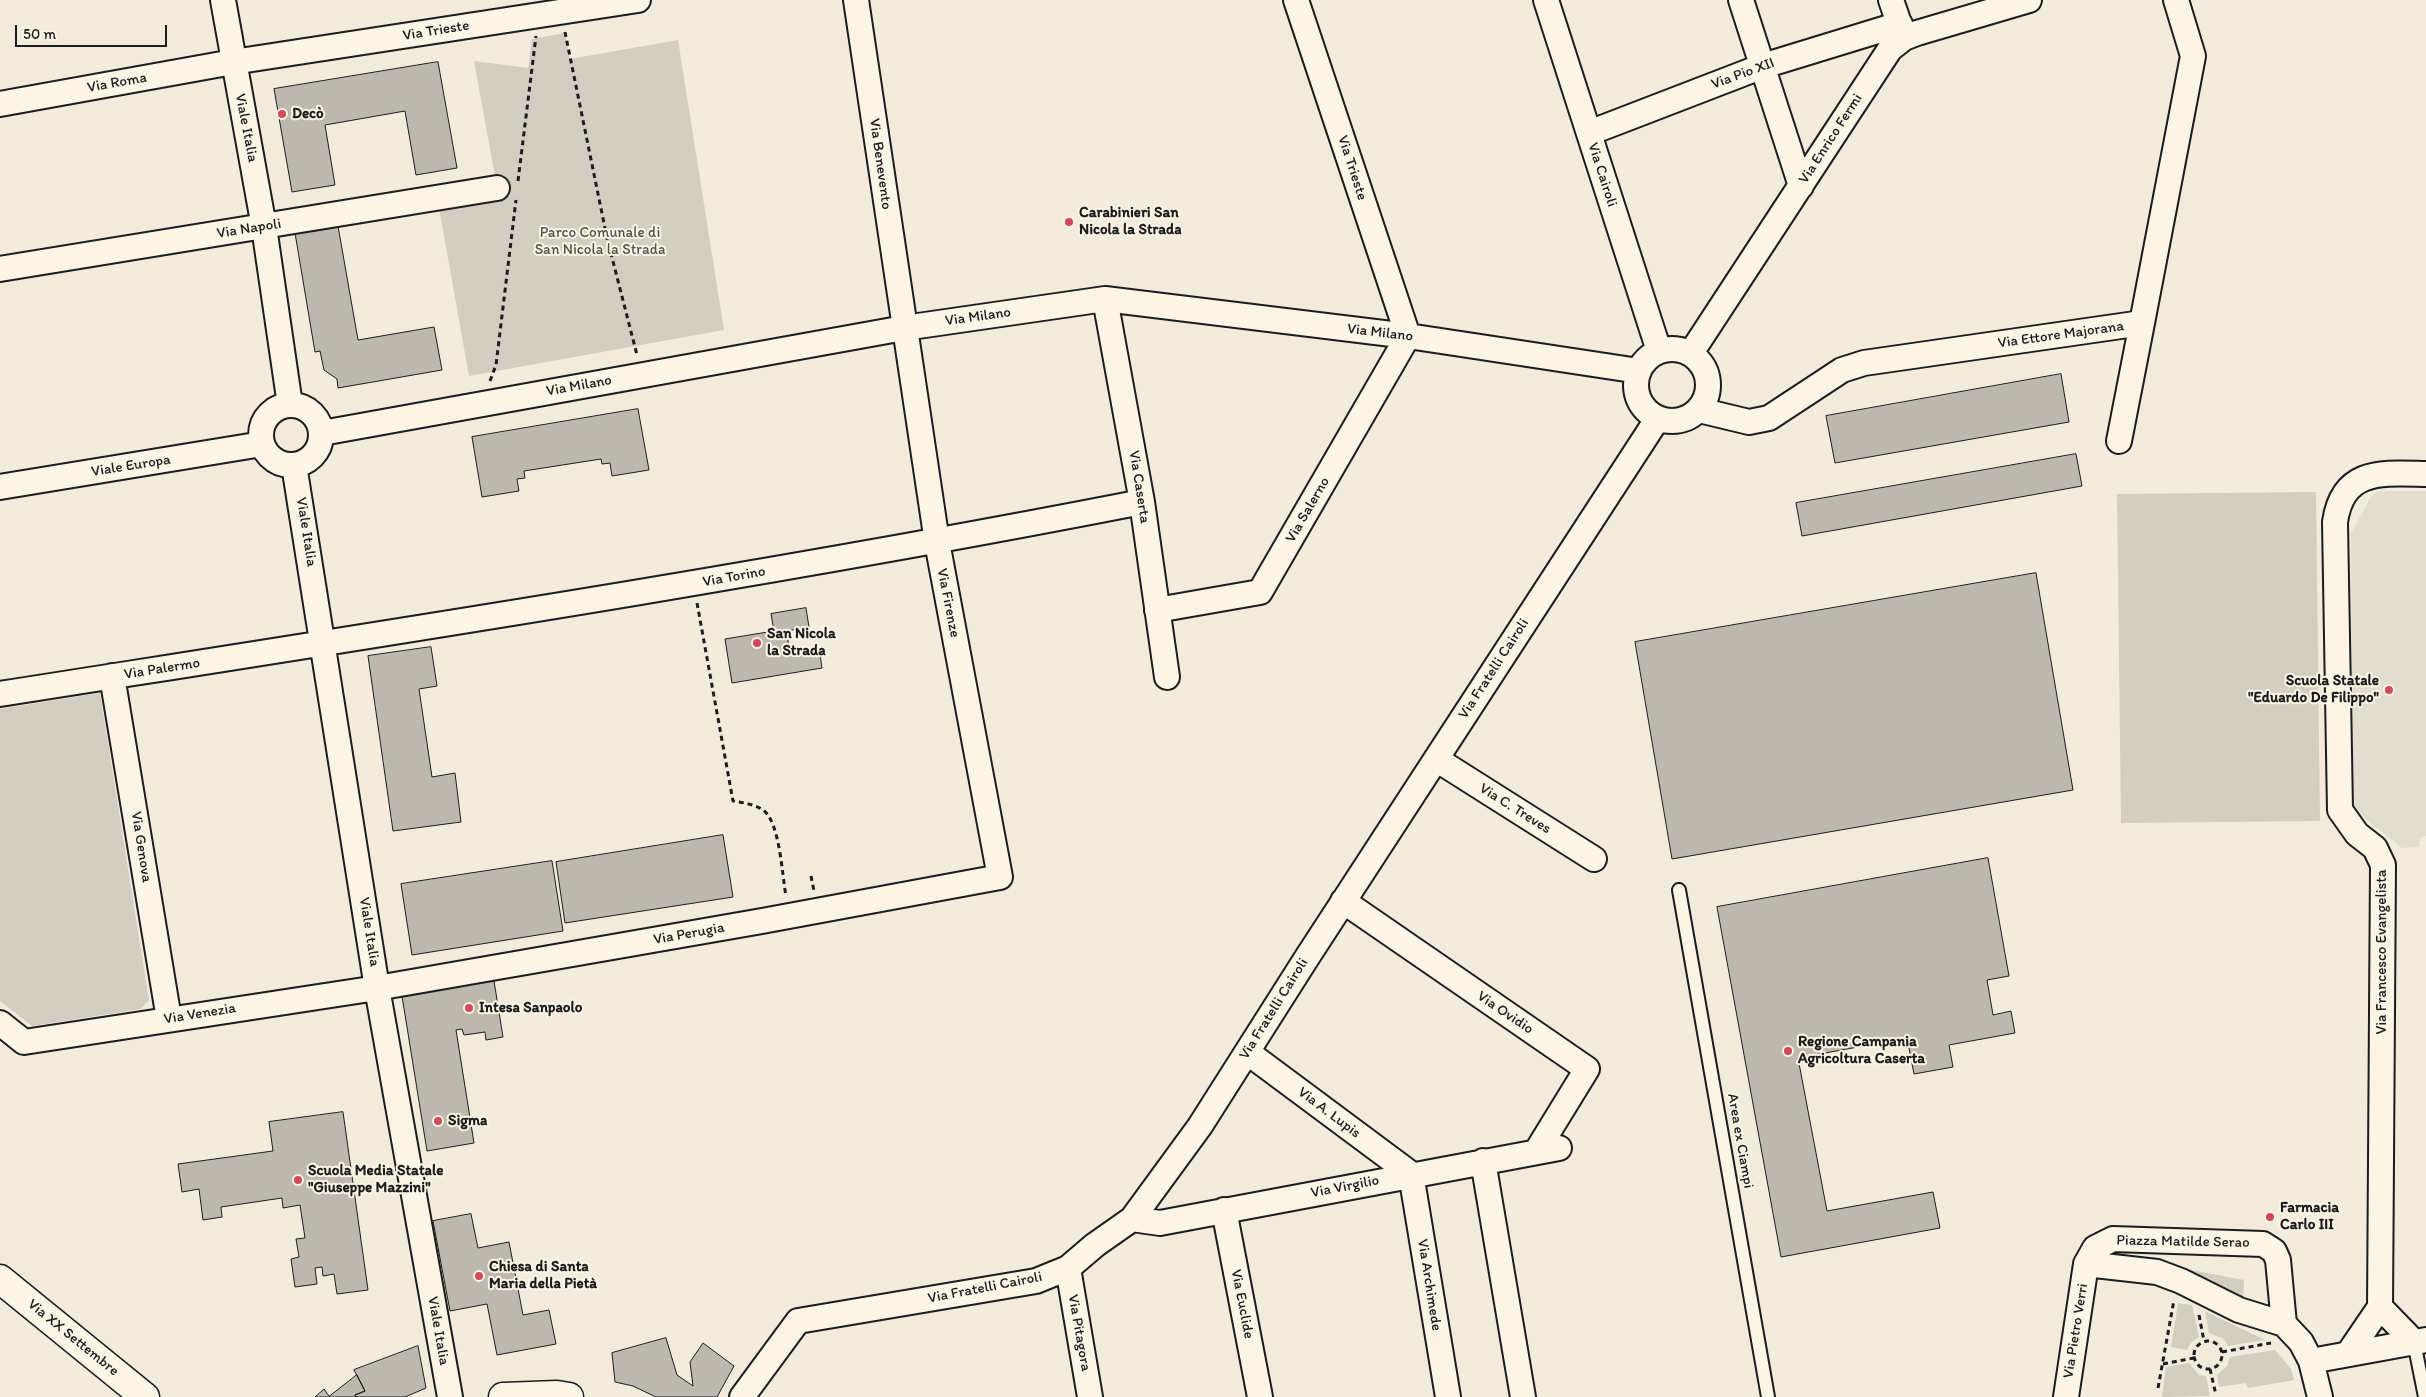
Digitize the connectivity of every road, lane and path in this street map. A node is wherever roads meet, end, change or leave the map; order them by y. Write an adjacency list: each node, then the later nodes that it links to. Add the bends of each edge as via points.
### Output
1 (223, 0): 12 (street, Viale Italia)
2 (638, 0): 10 (street, Via Trieste)
3 (856, 0): 22 (street, Via Benevento)
4 (1296, 0): 23 (street, Via Trieste)
5 (1546, 0): 15 (street, Via Cairoli)
6 (1740, 0): 13 (street)
7 (1891, 0): 11 (street)
8 (2029, 0): 11 (street, Via Enrico Fermi)
9 (2176, 0): 21 (street, Via Ettore Majorana, via 2193,56)
10 (549, 14): 12 (street, Via Trieste); 17 (path); 27 (path, via 634,338)
11 (1902, 31): 13 (street, Via Pio XII); 16 (street, Via Enrico Fermi)
12 (233, 62): 14 (street, Via Roma); 18 (street, Viale Italia)
13 (1763, 66): 15 (street, Via Pio XII); 16 (street)
14 (0, 104)
15 (1589, 133): 24 (street, Via Cairoli)
16 (1801, 186): 25 (street, Via Enrico Fermi)
17 (510, 189): 18 (street, Via Napoli); 28 (path, via 496,365)
18 (264, 227): 19 (street, Via Napoli); 29 (street, Viale Italia)
19 (0, 269)
20 (1105, 299): 22 (street, Via Milano); 23 (street, Via Milano); 38 (street, Via Caserta)
21 (2142, 323): 30 (street, Via Ettore Majorana, via 1864,363 1842,370 1769,418 1749,422); 33 (street, Via Ettore Majorana)
22 (904, 328): 27 (street, Via Milano); 39 (street, Via Firenze)
23 (1408, 336): 26 (street, Via Milano); 41 (street, Via Salerno, via 1260,592)
24 (1658, 351): 25 (street, via 1675,348); 26 (street)
25 (1691, 353): 30 (street, via 1701,362 1708,380 1706,399)
26 (1639, 370): 31 (street, via 1638,398 1646,410)
27 (640, 375): 28 (street, Via Milano)
28 (482, 403): 32 (street, Via Milano)
29 (290, 404): 32 (street, via 315,415); 34 (street, via 266,418 262,426)
30 (1699, 410): 31 (street, via 1680,421)
31 (1658, 418): 46 (street, Via Fratelli Cairoli)
32 (322, 433): 35 (street, via 318,450 312,458)
33 (2120, 441)
34 (262, 444): 35 (street, via 275,460); 37 (street, Viale Europa)
35 (294, 465): 42 (street, Viale Italia)
36 (2426, 474): 65 (street, Via Francesco Evangelista, via 2386,473 2356,482 2345,492 2337,507 2335,522 2340,810 2357,834 2375,848 2384,865)
37 (0, 488)
38 (1142, 502): 39 (street, Via Torino); 41 (street, Via Caserta)
39 (937, 542): 40 (street, Via Torino); 48 (street, Via Firenze)
40 (693, 584): 42 (street, Via Torino); 51 (path, via 733,801 752,804 765,811 774,827)
41 (1157, 610): 44 (street, Via Caserta)
42 (324, 643): 43 (street, Via Palermo); 52 (street, Viale Italia)
43 (112, 676): 45 (street, Via Palermo); 53 (street, Via Genova)
44 (1167, 677)
45 (0, 694)
46 (1436, 759): 47 (street, Via C. Treves); 50 (street, Via Fratelli Cairoli)
47 (1594, 858)
48 (1000, 877): 51 (street, Via Perugia)
49 (1679, 890): 85 (lane, Area ex Ciampi)
50 (1343, 902): 55 (street, Via Fratelli Cairoli); 56 (street, Via Ovidio, via 1587,1069)
51 (789, 916): 52 (street, Via Perugia)
52 (377, 988): 53 (street, Via Venezia); 77 (street, Viale Italia)
53 (169, 1019): 54 (street, Via Venezia, via 24,1042)
54 (0, 1023)
55 (1247, 1052): 58 (street, Via A. Lupis); 60 (street, Via Fratelli Cairoli, via 1200,1126)
56 (1547, 1150): 57 (street, Via Virgilio)
57 (1483, 1161): 58 (street, Via Virgilio); 84 (street)
58 (1411, 1174): 59 (street, Via Virgilio); 83 (street, Via Archimede)
59 (1224, 1210): 60 (street, Via Virgilio, via 1160,1223); 82 (street, Via Euclide)
60 (1132, 1219): 62 (street, Via Fratelli Cairoli)
61 (2086, 1264): 64 (street, Piazza Matilde Serao, via 2156,1272); 66 (street, Piazza Matilde Serao, via 2095,1248 2113,1239 2263,1244 2274,1251 2278,1260); 86 (street, Via Pietro Verri)
62 (1068, 1268): 80 (street, Via Fratelli Cairoli, via 1036,1281 798,1320); 81 (street, Via Pitagora)
63 (0, 1279): 76 (street, Via XX Settembre)
64 (2177, 1280): 66 (street, Piazza Matilde Serao); 72 (path)
65 (2380, 1307): 67 (street); 69 (street)
66 (2291, 1331): 68 (path); 71 (street, Piazza Matilde Serao)
67 (2420, 1341): 69 (street); 88 (lane)
68 (2222, 1352): 70 (path, via 2216,1342 2206,1340 2198,1344); 73 (path, via 2220,1363)
69 (2348, 1354): 71 (street)
70 (2194, 1358): 72 (path); 73 (path, via 2199,1366)
71 (2311, 1361): 87 (street, Piazza Matilde Serao)
72 (2162, 1364): 74 (path)
73 (2210, 1369): 75 (path)
74 (2158, 1388)
75 (2216, 1395)
76 (145, 1397)
77 (450, 1397)
78 (503, 1397): 79 (street)
79 (569, 1397)
80 (742, 1397)
81 (1090, 1397)
82 (1260, 1397)
83 (1448, 1397)
84 (1523, 1397)
85 (1768, 1397)
86 (2066, 1397)
87 (2320, 1397)
88 (2425, 1397)

